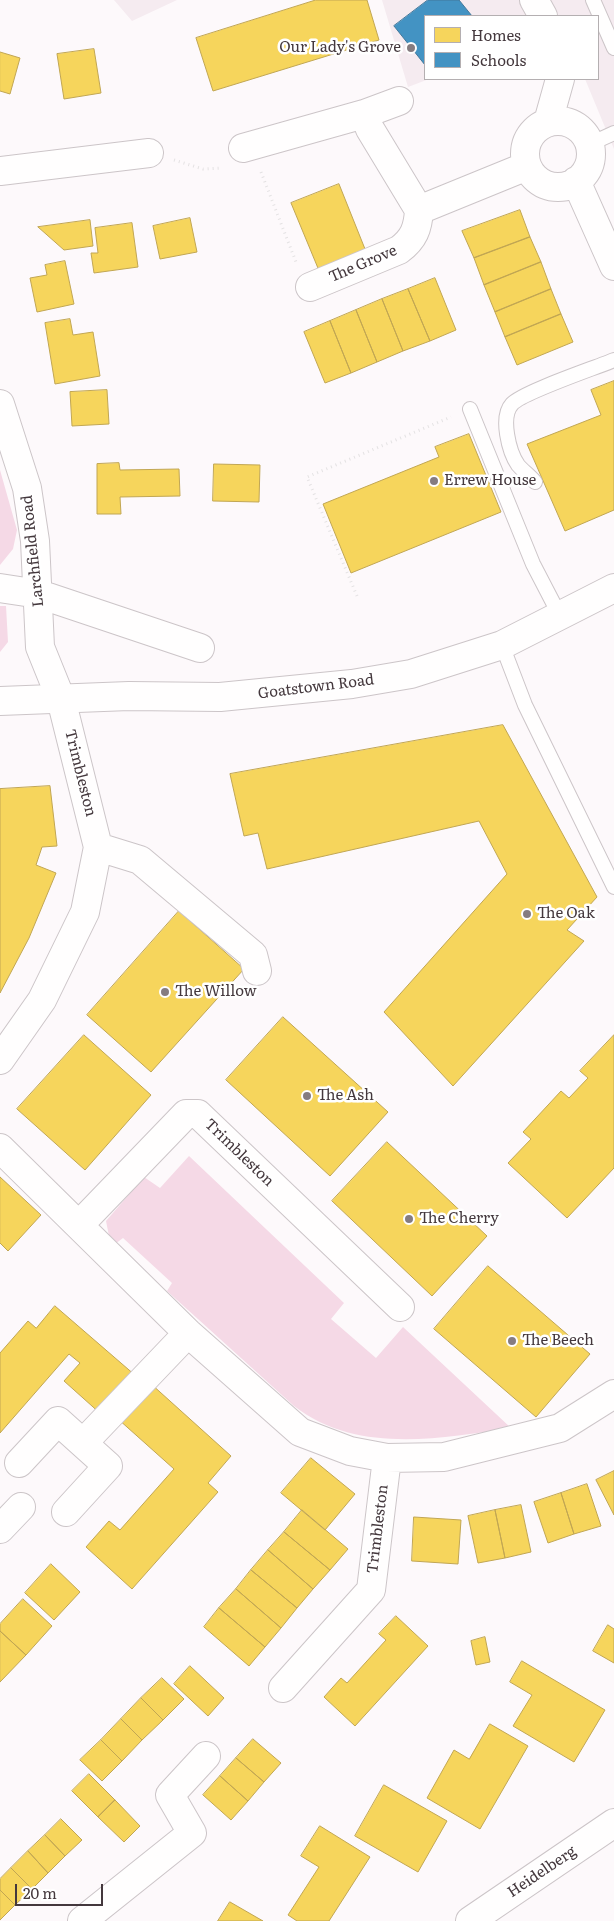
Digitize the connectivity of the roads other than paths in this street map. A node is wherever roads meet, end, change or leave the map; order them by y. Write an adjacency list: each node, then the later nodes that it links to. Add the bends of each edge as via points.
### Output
1 (534, 0): 3 (street)
2 (593, 0): 4 (lane)
3 (542, 15)
4 (614, 48)
5 (560, 80): 8 (street)
6 (399, 101): 7 (street)
7 (364, 114): 12 (street); 16 (street)
8 (548, 122): 10 (street, via 558,120 573,124); 13 (street, via 530,134 526,144)
9 (614, 133): 10 (lane)
10 (590, 144): 15 (street, via 589,165)
11 (149, 153): 14 (street)
12 (241, 154)
13 (527, 166): 15 (street, via 532,175 548,186 568,185); 16 (street)
14 (0, 171)
15 (576, 181): 17 (street)
16 (420, 210): 18 (street, The Grove, via 418,228 399,250)
17 (614, 266)
18 (310, 287)
19 (614, 360): 22 (lane, via 512,404 505,417 508,437 518,465)
20 (0, 404): 25 (street, Larchfield Road, via 27,488)
21 (470, 409): 26 (lane, via 533,564)
22 (535, 482)
23 (0, 588): 25 (street)
24 (614, 588): 26 (street, Goatstown Road)
25 (39, 594): 28 (street); 29 (street, Larchfield Road, via 40,647)
26 (560, 616): 27 (street, Goatstown Road)
27 (502, 644): 29 (street, Goatstown Road, via 411,674 352,684 220,697); 32 (lane, via 525,705)
28 (200, 648)
29 (61, 699): 30 (street, Goatstown Road); 31 (street, Trimbleston)
30 (0, 701)
31 (98, 847): 33 (street, via 140,860 252,955); 34 (street, Trimbleston, via 85,912 42,1000)
32 (614, 887)
33 (257, 971)
34 (0, 1060)
35 (0, 1148): 36 (street)
36 (80, 1224): 37 (street, Trimbleston, via 186,1114 198,1114); 38 (street)
37 (400, 1307)
38 (188, 1333): 40 (street); 41 (street, via 300,1432 350,1451)
39 (614, 1394): 41 (street, via 560,1428 444,1457)
40 (83, 1443): 42 (street, via 58,1421); 44 (street, via 108,1466)
41 (387, 1458): 46 (street, Trimbleston, via 371,1590)
42 (20, 1463)
43 (21, 1507): 45 (street)
44 (66, 1512)
45 (0, 1529)
46 (283, 1688)
47 (206, 1756): 49 (street, via 170,1795 192,1833)
48 (614, 1823): 50 (street, Heidelberg)
49 (82, 1921)
50 (470, 1921)

